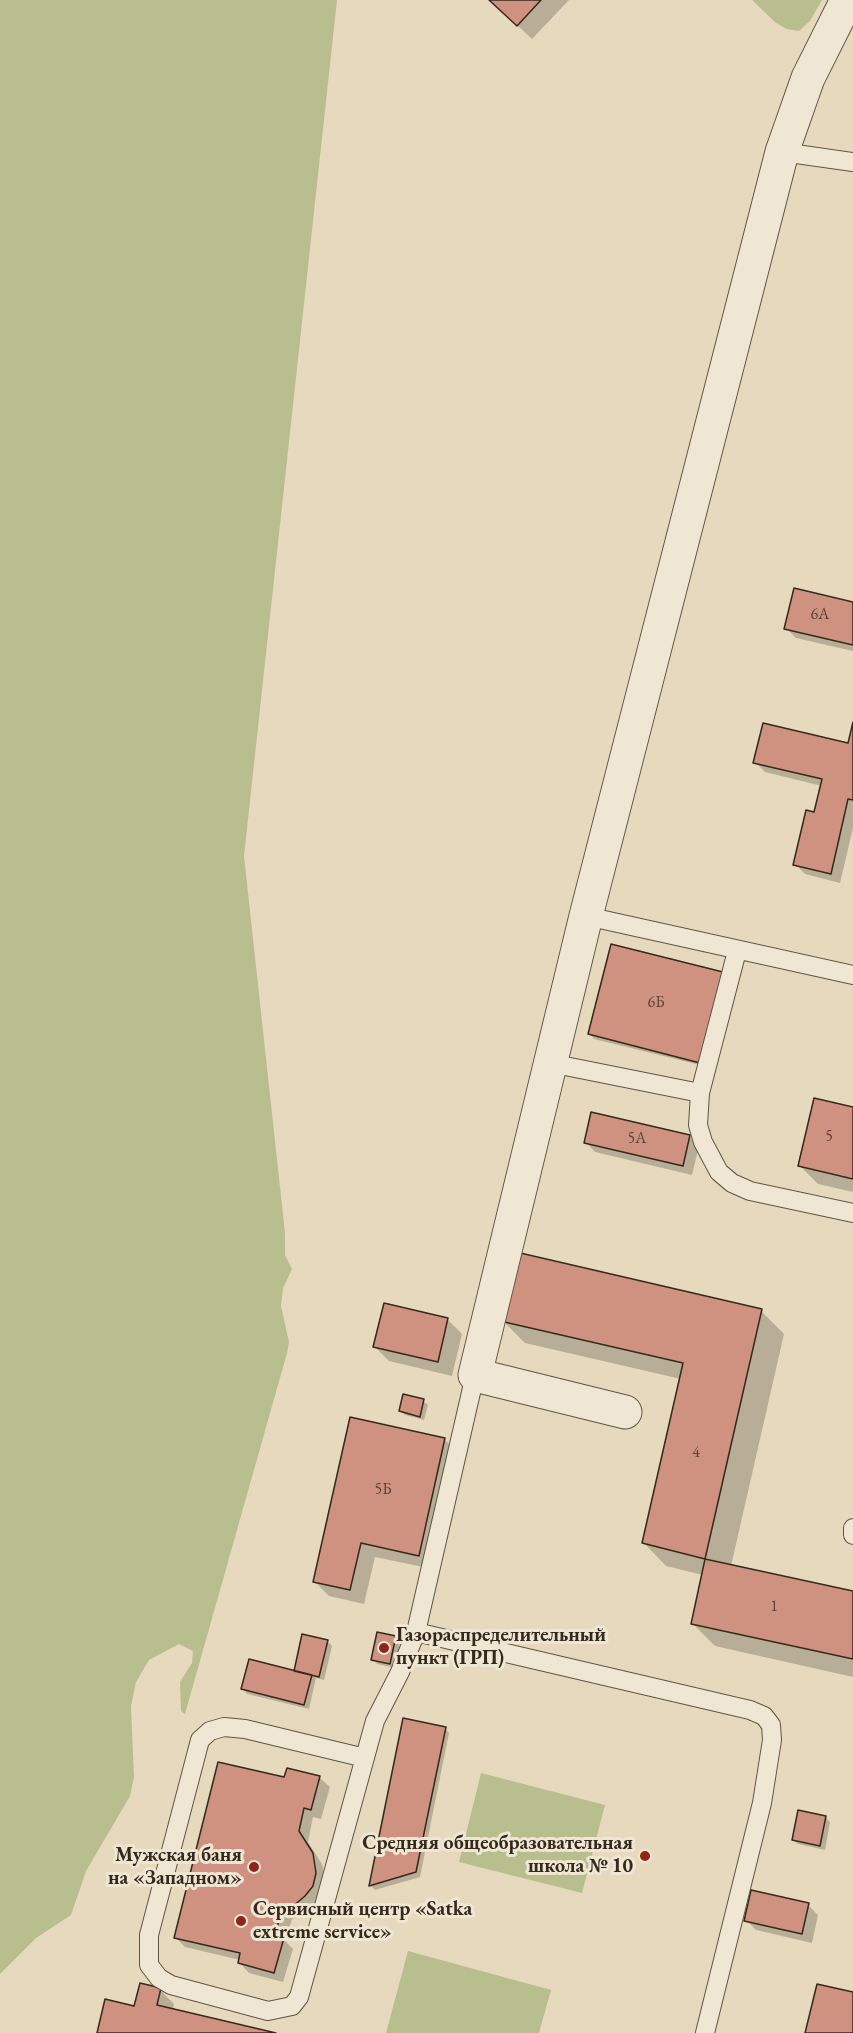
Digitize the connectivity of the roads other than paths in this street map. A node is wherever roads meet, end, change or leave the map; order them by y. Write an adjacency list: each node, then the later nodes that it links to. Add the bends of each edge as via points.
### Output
1 (847, 0): 2 (street, via 808,78)
2 (782, 152): 3 (lane); 4 (street)
3 (853, 162)
4 (586, 916): 5 (lane); 7 (street)
5 (737, 951): 6 (lane); 8 (lane)
6 (853, 975)
7 (550, 1063): 8 (lane); 10 (street)
8 (700, 1093): 9 (lane, via 698,1125 703,1142 719,1172 732,1183 750,1191)
9 (853, 1213)
10 (475, 1375): 11 (street); 14 (lane)
11 (625, 1412)
12 (853, 1528): 13 (lane)
13 (853, 1535)
14 (416, 1632): 15 (lane, via 375,1721); 16 (lane, via 750,1710 764,1716 771,1725 762,1803)
15 (365, 1758): 15 (lane, via 299,1997 292,2006 268,2011 171,1985 159,1978 149,1965 149,1935 200,1740 210,1731 224,1727 245,1729)
16 (705, 2033)

